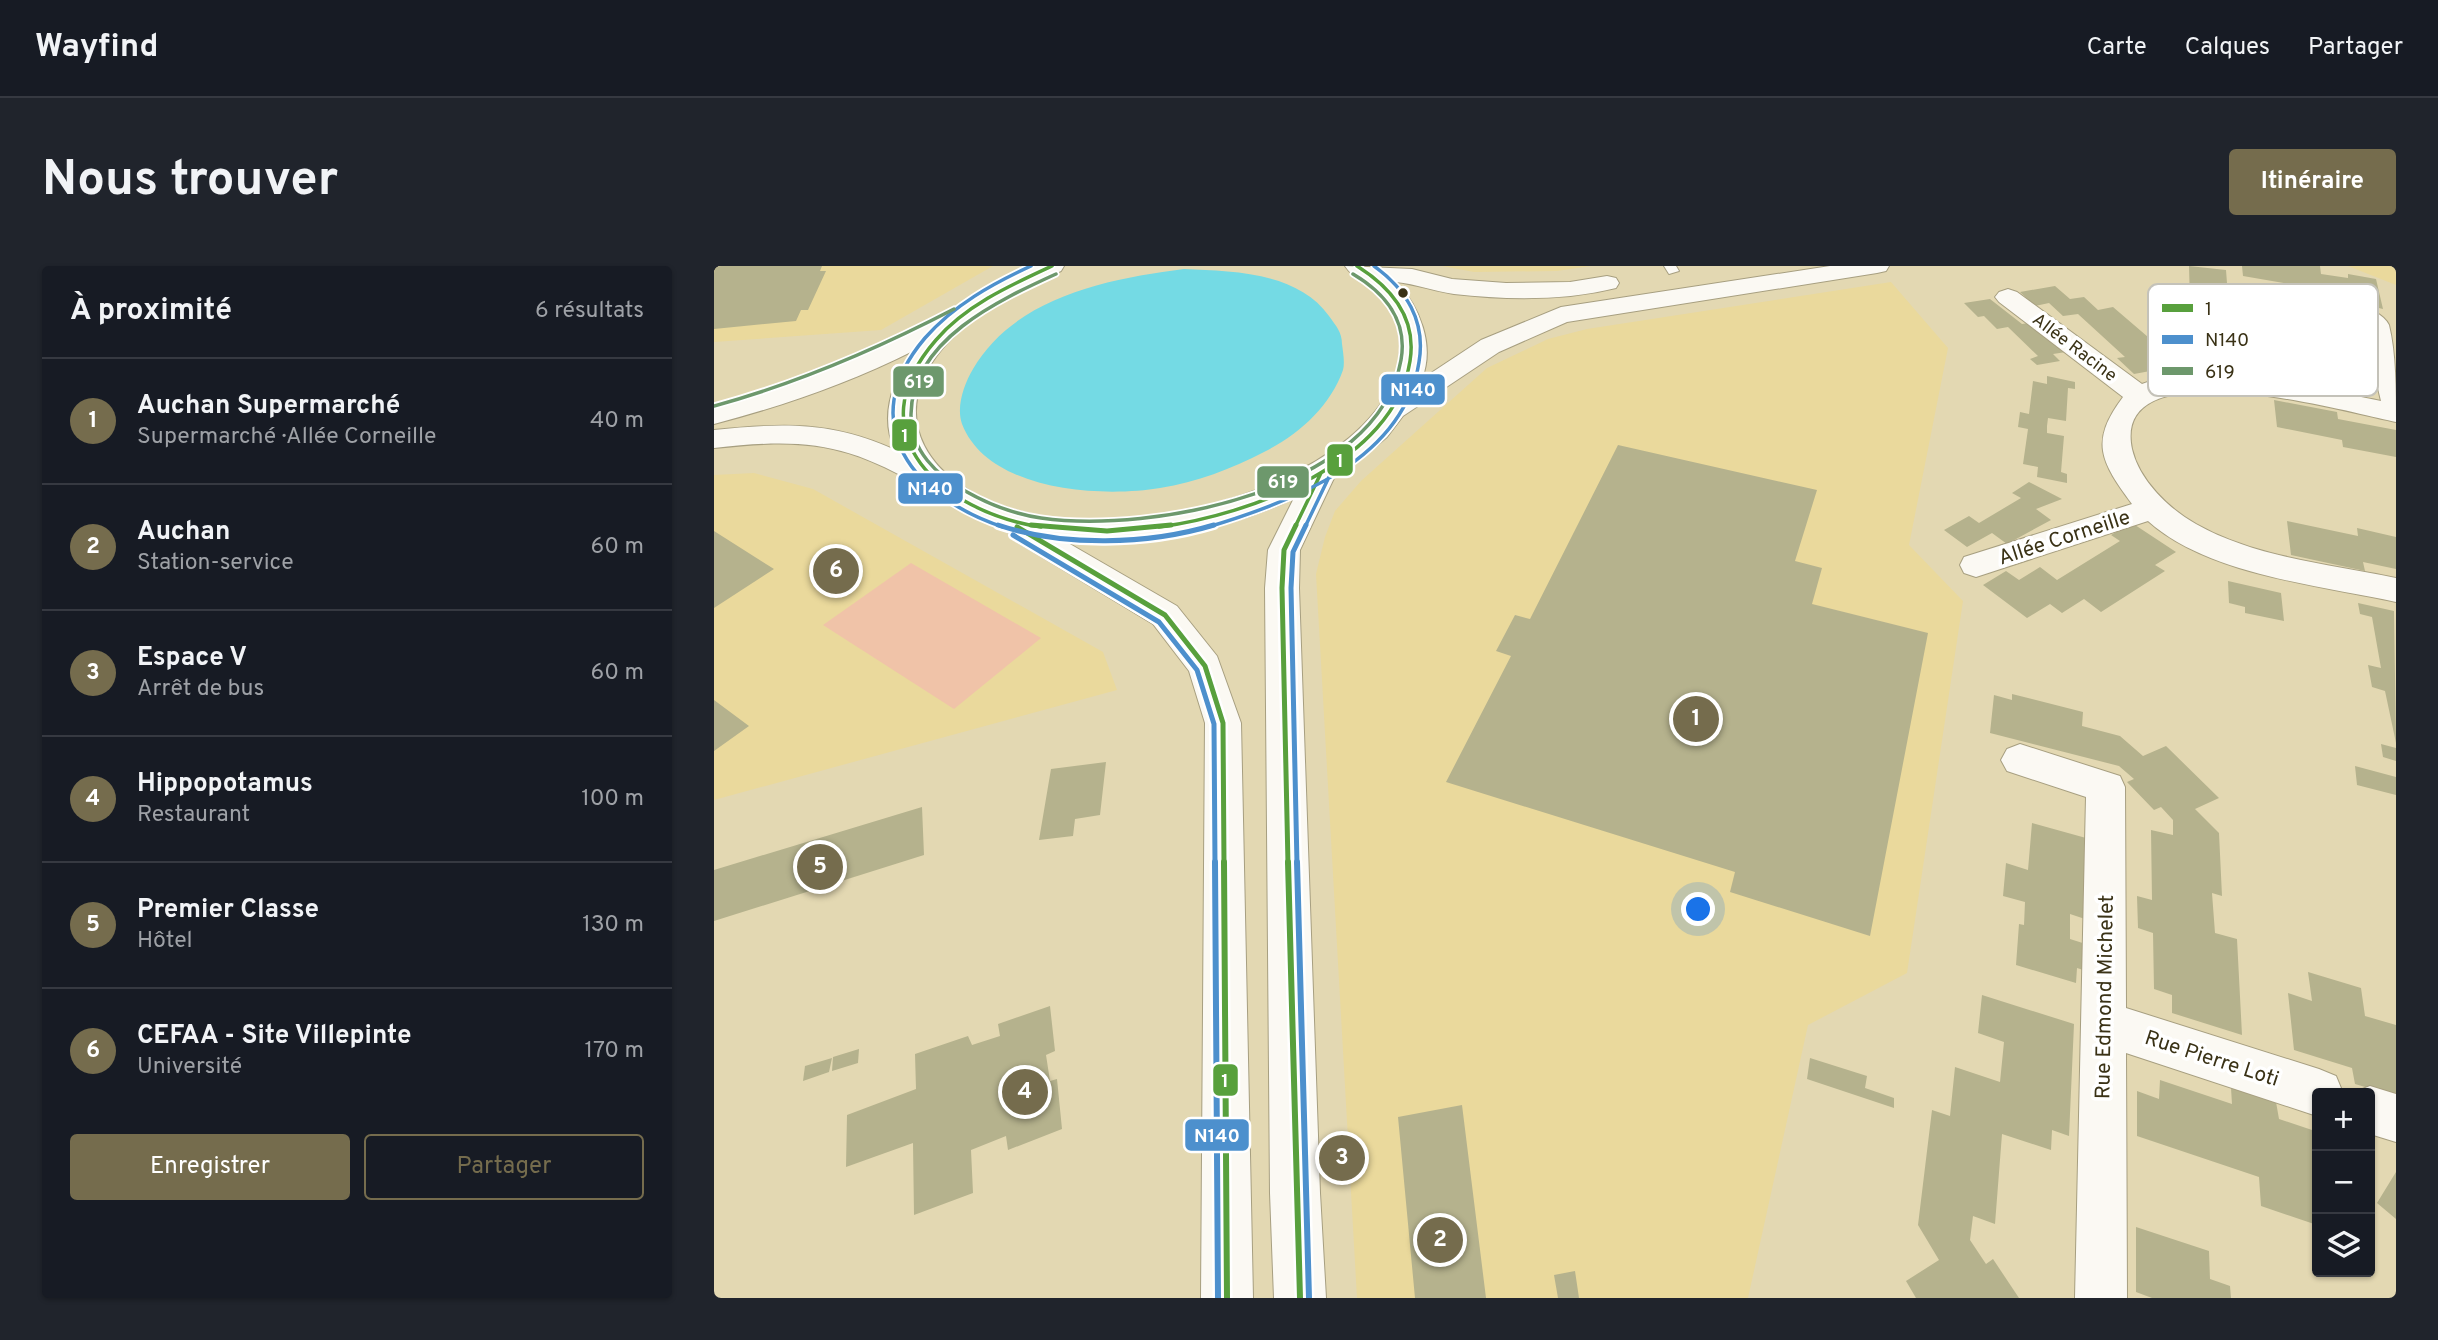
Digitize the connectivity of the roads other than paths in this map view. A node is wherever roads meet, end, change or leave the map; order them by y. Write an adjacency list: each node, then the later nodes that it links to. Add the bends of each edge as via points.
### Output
1 (1052, 266): 6 (main road, via 1014,282)
2 (1877, 266): 12 (main road, via 1562,316 1490,346)
3 (1680, 268): 4 (main road, via 1570,289 1506,290 1451,286 1412,275)
4 (1364, 270): 12 (main road, via 1396,294 1409,318 1415,347)
5 (2008, 297): 10 (main road, Allée Racine)
6 (970, 310): 14 (main road, via 909,344 810,388); 17 (main road, via 932,342 911,376 902,406 909,453)
7 (2378, 333): 11 (main road)
8 (2148, 394): 10 (main road)
9 (2300, 396): 13 (main road)
10 (2141, 397): 18 (main road, via 2125,411 2117,430 2117,450 2130,480)
11 (2396, 404)
12 (1396, 409): 16 (main road, via 1365,442)
13 (2396, 413)
14 (714, 415)
15 (714, 439): 17 (main road, via 781,433 830,437)
16 (1321, 473): 19 (main road, via 1262,500 1206,518 1136,528 1061,529); 28 (main road, via 1284,550 1282,588)
17 (931, 481): 19 (main road)
18 (2153, 508): 20 (main road, Allée Corneille); 21 (main road, via 2194,538 2248,558)
19 (1002, 519): 27 (main road, via 1165,615 1205,666 1223,723)
20 (1976, 565)
21 (2396, 590)
22 (2020, 760): 23 (main road, Rue Edmond Michelet, via 2106,787)
23 (2104, 1023): 24 (main road, Rue Pierre Loti); 29 (main road, Rue Edmond Michelet)
24 (2312, 1091)
25 (2375, 1112): 26 (main road)
26 (2396, 1118)
27 (1227, 1298)
28 (1300, 1298)
29 (2101, 1298)

